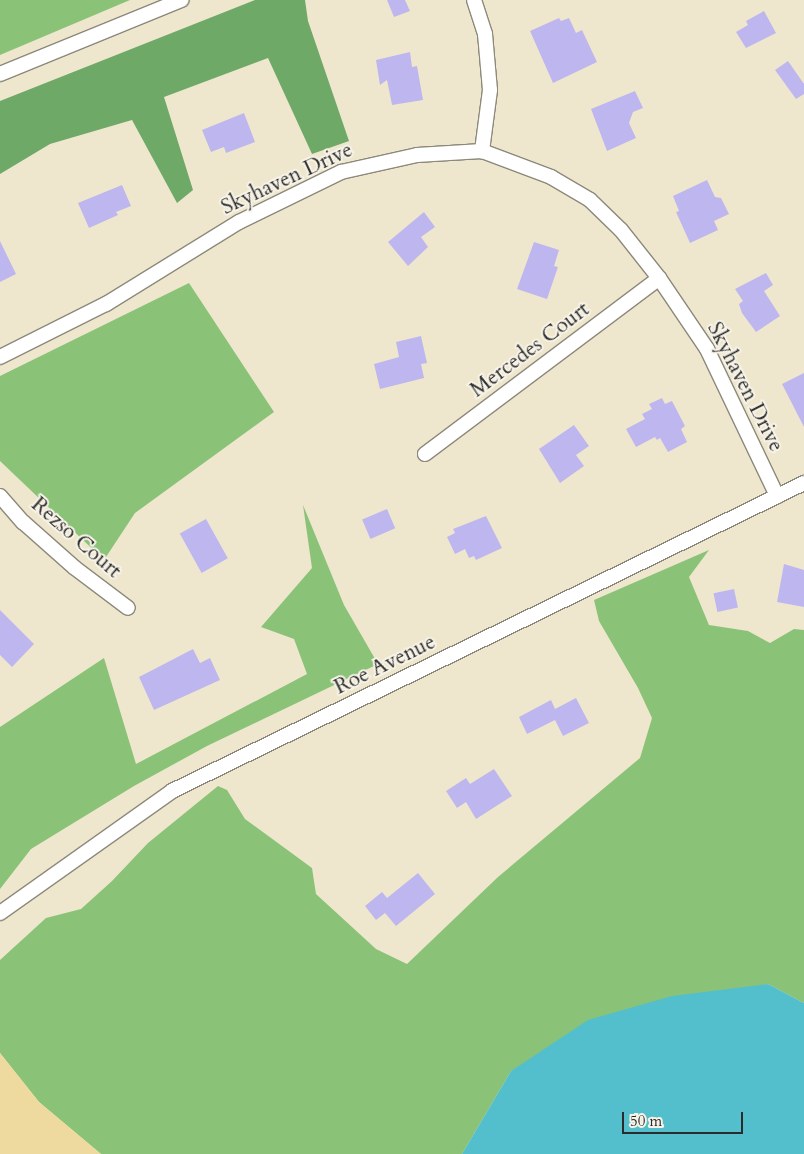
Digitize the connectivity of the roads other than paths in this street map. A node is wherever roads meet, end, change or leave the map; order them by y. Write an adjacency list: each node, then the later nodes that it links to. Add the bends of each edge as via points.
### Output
1 (181, 0): 3 (street)
2 (474, 0): 4 (street, via 485,34 490,90)
3 (0, 74)
4 (482, 151): 5 (street, Skyhaven Drive, via 551,177 590,200 621,230); 6 (street, Skyhaven Drive, via 417,154 341,172 239,222 106,304)
5 (659, 278): 7 (street, Mercedes Court); 10 (street, Skyhaven Drive, via 707,349)
6 (0, 357)
7 (425, 454)
8 (804, 483): 10 (street, Roe Avenue)
9 (0, 496): 11 (street, Rezso Court, via 23,522 75,568)
10 (777, 496): 12 (street, Roe Avenue, via 172,791)
11 (128, 608)
12 (0, 913)

